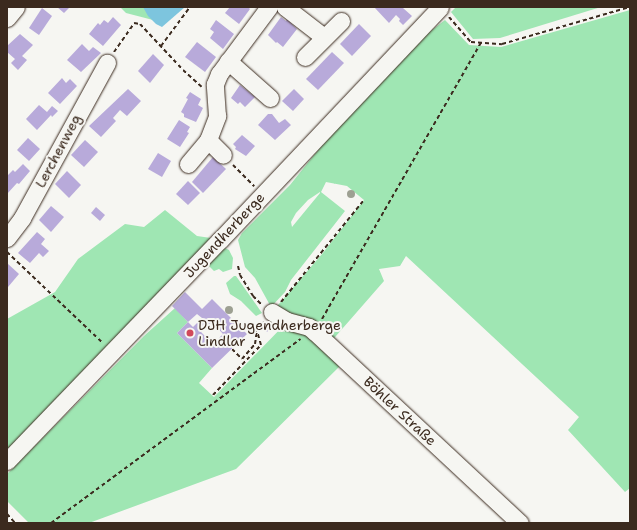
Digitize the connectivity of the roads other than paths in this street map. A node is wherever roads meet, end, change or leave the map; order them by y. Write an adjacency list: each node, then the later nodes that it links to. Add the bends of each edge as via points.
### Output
1 (16, 7): 5 (street)
2 (269, 7): 9 (street)
3 (285, 7): 7 (street)
4 (437, 10): 17 (street, Jugendherberge)
5 (7, 18)
6 (340, 21): 7 (street)
7 (324, 37): 8 (street)
8 (306, 57)
9 (228, 61): 11 (street); 12 (street, via 215,84 217,116)
10 (107, 63): 15 (street, Lerchenweg, via 22,218)
11 (270, 98)
12 (208, 140): 13 (street); 14 (street)
13 (223, 155)
14 (188, 164)
15 (7, 238)
16 (272, 312): 18 (street, Böhler Straße, via 287,322 309,327 315,332)
17 (7, 461)
18 (520, 523)

